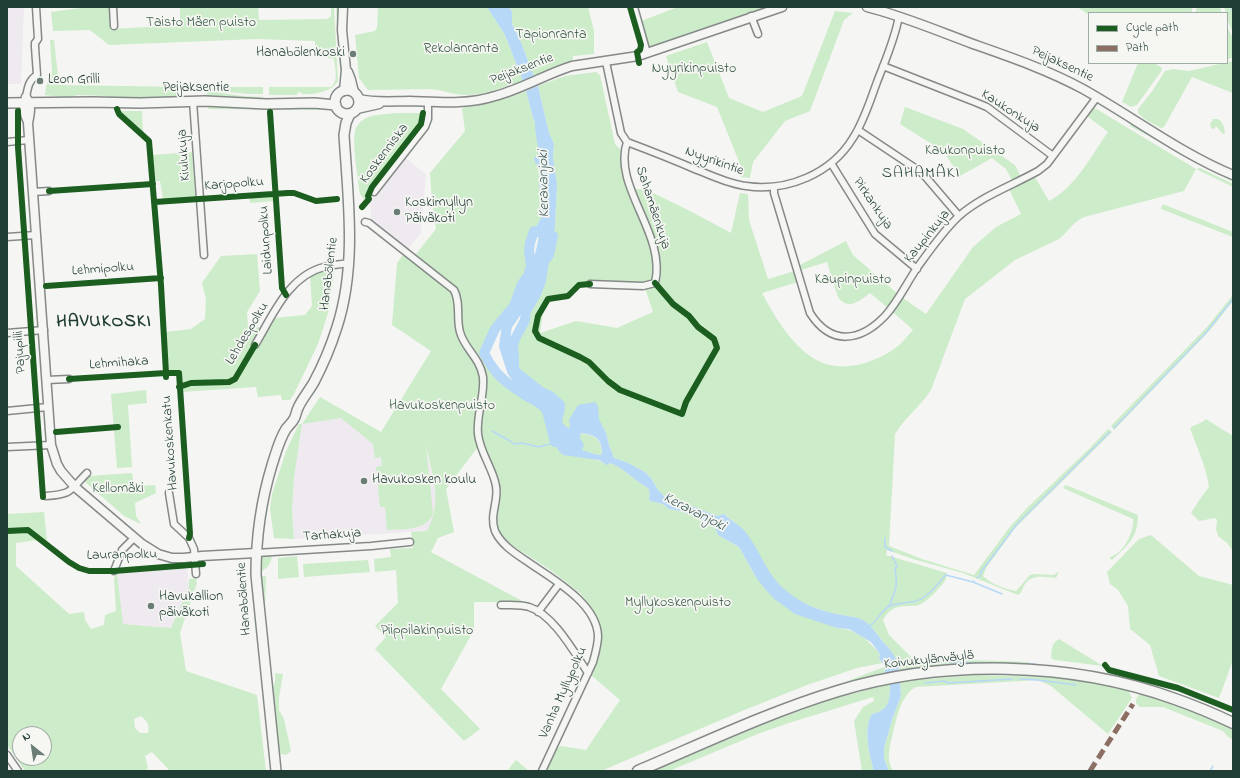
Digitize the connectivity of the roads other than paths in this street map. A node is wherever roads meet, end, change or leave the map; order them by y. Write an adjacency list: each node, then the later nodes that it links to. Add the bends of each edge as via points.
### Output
1 (36, 7): 17 (street, via 37,75 28,84)
2 (113, 7): 9 (street)
3 (343, 7): 14 (street, via 342,30 346,70 350,75)
4 (634, 7): 11 (street)
5 (782, 7): 7 (street, Peijaksentie)
6 (867, 7): 8 (street, Peijaksentie)
7 (751, 16): 10 (street); 11 (street, Peijaksentie)
8 (899, 16): 13 (street, Nyyrikintie); 15 (street, Peijaksentie, via 1053,74)
9 (114, 26)
10 (758, 34)
11 (647, 53): 12 (street, Peijaksentie)
12 (606, 62): 20 (street, Peijaksentie, via 572,66 510,92 484,99 459,103); 27 (street, via 621,133)
13 (883, 66): 24 (street, Nyyrikintie); 28 (street, Kaukonkuja, via 987,107)
14 (349, 94): 19 (street, Peijaksentie); 22 (main road, Peijaksentie); 23 (main road, via 336,101); 23 (main road, via 359,104)
15 (1097, 97): 28 (street); 30 (street, Peijaksentie, via 1167,140)
16 (7, 98): 17 (main road, Peijaksentie)
17 (27, 101): 18 (main road, Peijaksentie); 21 (main road, Peijaksentie); 25 (street, via 25,116)
18 (193, 101): 22 (main road, Peijaksentie); 39 (street, Kiulukuja)
19 (384, 102): 20 (street, Peijaksentie); 23 (street, Peijaksentie, via 375,106)
20 (428, 102): 34 (street, Koskenniska, via 428,119 425,127)
21 (7, 103)
22 (314, 103): 23 (main road, Peijaksentie)
23 (346, 110): 40 (main road, Hanabölentie, via 342,128 349,235)
24 (858, 130): 29 (street, Nyyrikintie); 35 (street, via 916,168)
25 (29, 140): 26 (street); 33 (street)
26 (7, 142)
27 (627, 142): 31 (street, Nyyrikintie, via 722,180 746,186); 42 (street, Sahamäenkuja, via 623,159 629,183 654,249 657,268 655,283 643,286)
28 (1053, 156): 35 (street, Kaupinkuja, via 1038,171 976,203)
29 (831, 163): 31 (street, Nyyrikintie, via 809,177); 41 (street, Pirkankuja, via 875,234)
30 (1233, 175)
31 (774, 187): 41 (street, Kaupinkuja, via 810,313 825,331 843,337 857,334 875,325 894,305)
32 (49, 191): 33 (street)
33 (33, 192): 37 (street)
34 (374, 192)
35 (959, 216): 41 (street, Kaupinkuja, via 942,234)
36 (364, 222): 62 (street, Vanha Myllypolku, via 369,223 451,287 456,294 460,333 479,364 483,378 478,434 496,485 493,518 495,530 512,552)
37 (36, 235): 38 (street); 43 (street)
38 (7, 237)
39 (204, 255)
40 (348, 264): 45 (street, Lehdespolku, via 323,267 297,282); 58 (main road, Hanabölentie, via 345,293 331,346 277,449 264,494)
41 (917, 269)
42 (590, 284)
43 (44, 330): 44 (street); 47 (street)
44 (7, 333)
45 (255, 345)
46 (69, 379): 47 (street)
47 (47, 380): 48 (street)
48 (48, 407): 49 (street); 50 (street)
49 (7, 411)
50 (51, 444): 51 (street); 53 (street, via 57,464)
51 (7, 447)
52 (87, 473): 53 (street)
53 (75, 487): 55 (street, via 67,493); 56 (street)
54 (169, 493): 59 (street, via 174,524 191,542)
55 (46, 496)
56 (134, 538): 59 (street, via 158,554 172,558); 60 (street, Lauranpolku, via 122,550)
57 (410, 542): 58 (street, Tarhakuja)
58 (256, 553): 59 (street); 69 (main road, Hanabölentie, via 260,620)
59 (195, 556): 61 (street)
60 (114, 571)
61 (196, 574)
62 (559, 584): 64 (street); 65 (street, Vanha Myllypolku, via 582,603 597,627 597,648)
63 (501, 604): 64 (street, via 529,607)
64 (538, 612): 65 (street, via 551,622)
65 (588, 672): 70 (street, Vanha Myllypolku)
66 (1233, 723): 71 (main road, Koivukylänväylä, via 1175,698 1085,676 1016,669 960,670 882,680 838,691 795,706)
67 (7, 755): 68 (street)
68 (18, 771)
69 (276, 771)
70 (542, 771)
71 (638, 771)

